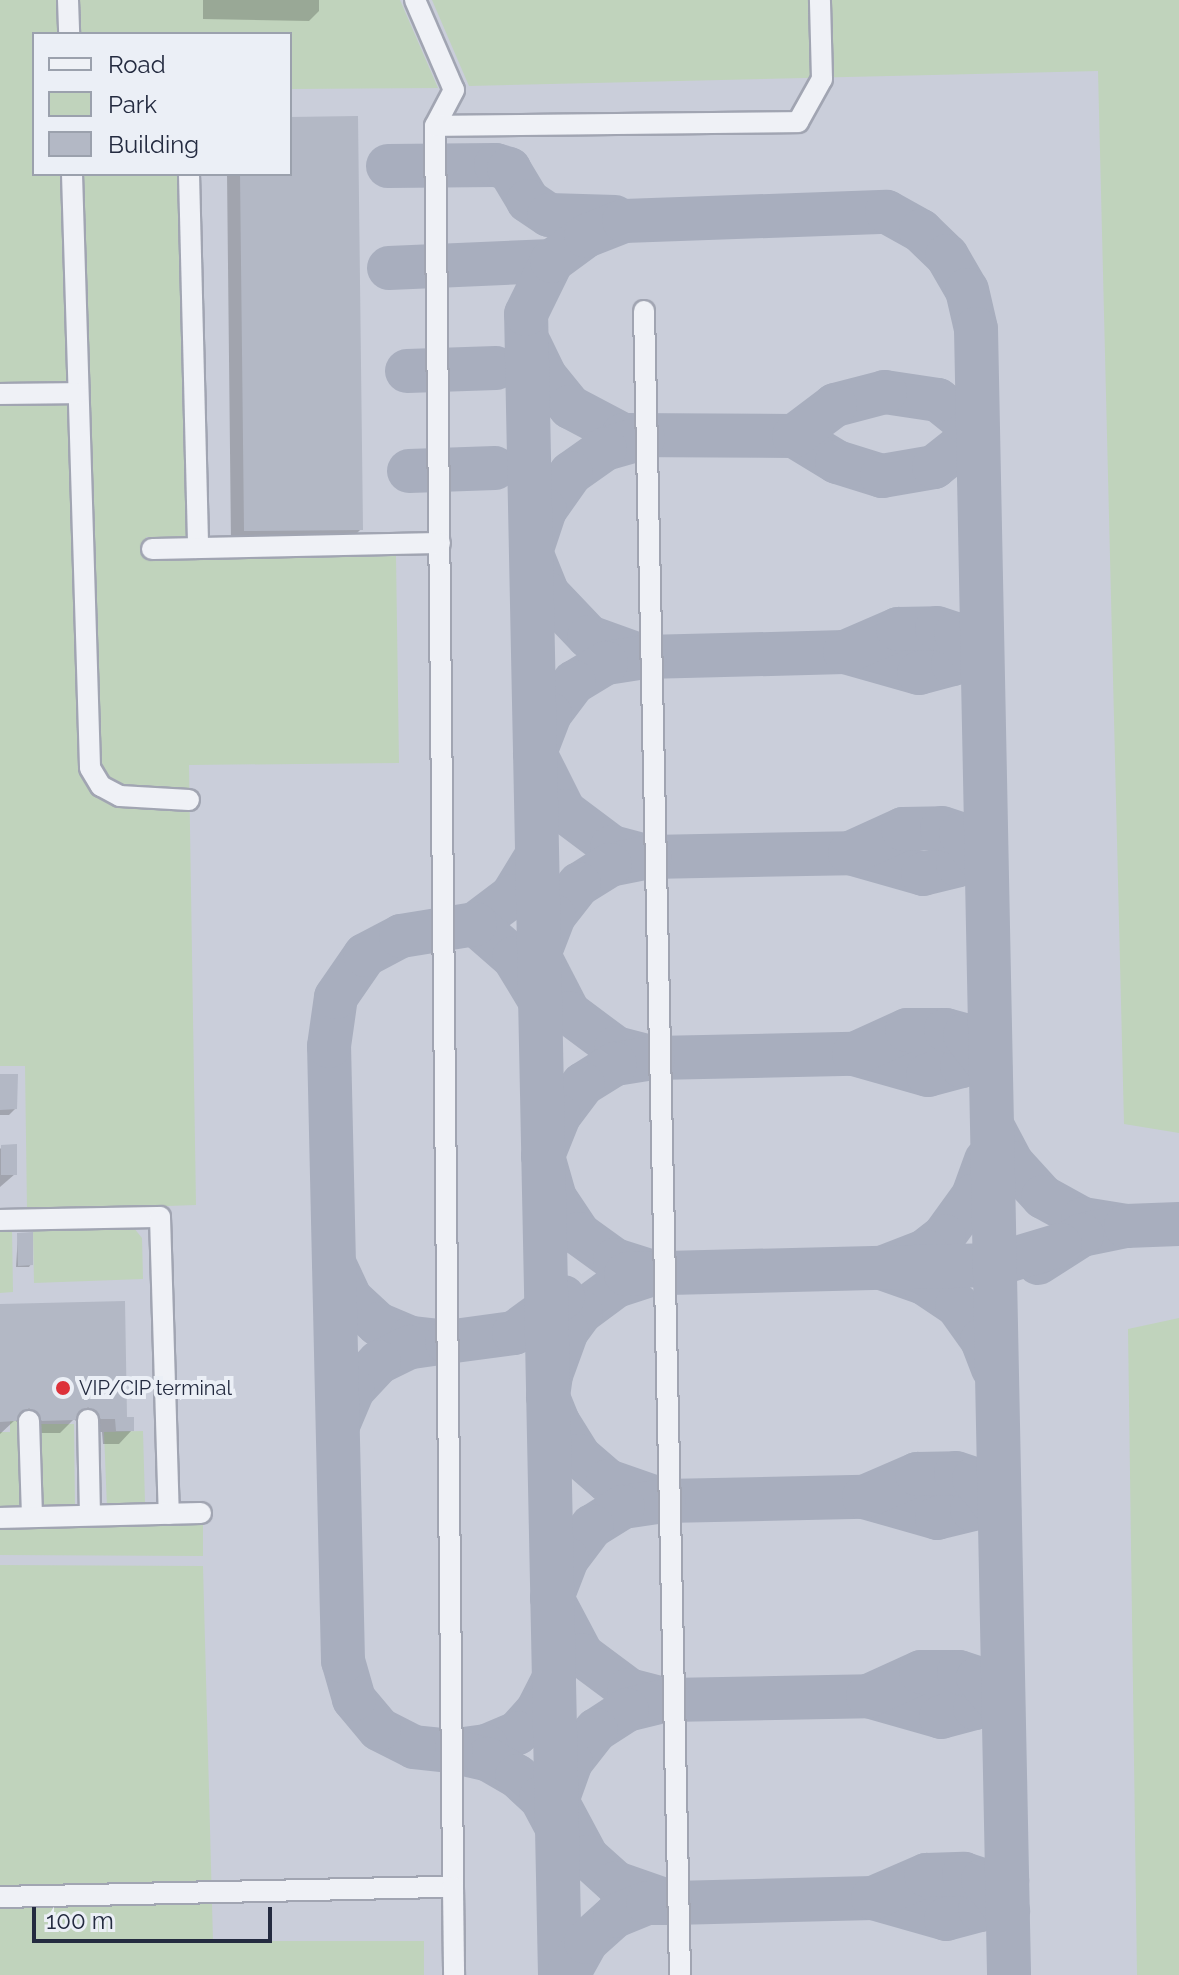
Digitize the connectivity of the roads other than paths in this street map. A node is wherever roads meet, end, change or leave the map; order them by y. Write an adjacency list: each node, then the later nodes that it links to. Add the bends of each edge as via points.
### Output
1 (68, 0): 4 (lane)
2 (415, 0): 5 (lane, via 454,90)
3 (820, 0): 5 (lane, via 822,79 798,122)
4 (69, 32)
5 (435, 126): 11 (lane)
6 (72, 176): 9 (lane)
7 (189, 176): 12 (lane)
8 (644, 311): 26 (lane)
9 (77, 393): 10 (lane); 14 (lane, via 90,768 101,786 120,796)
10 (0, 394)
11 (440, 543): 12 (lane); 23 (lane)
12 (198, 548): 13 (lane)
13 (152, 549)
14 (189, 800)
15 (0, 1220): 19 (lane, via 160,1217)
16 (88, 1420): 20 (lane)
17 (29, 1421): 21 (lane)
18 (201, 1513): 19 (lane)
19 (169, 1514): 20 (lane)
20 (90, 1515): 21 (lane)
21 (32, 1517): 22 (lane)
22 (0, 1518)
23 (453, 1887): 24 (lane); 25 (lane)
24 (0, 1897)
25 (454, 1975)
26 (680, 1975)

